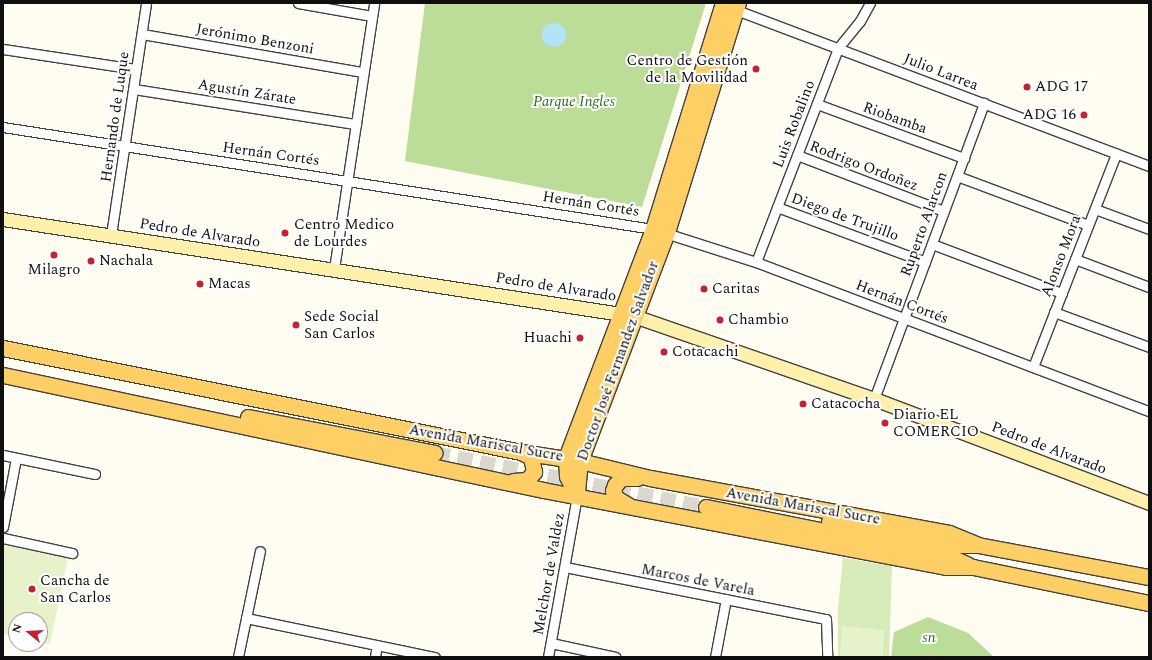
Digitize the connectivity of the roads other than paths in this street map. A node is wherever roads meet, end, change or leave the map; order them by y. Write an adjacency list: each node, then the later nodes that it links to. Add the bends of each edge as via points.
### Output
1 (146, 3): 7 (street, Hernando de Luque)
2 (298, 3): 6 (street)
3 (374, 3): 6 (street)
4 (870, 3): 8 (street, Luis Robalino, via 860,22)
5 (730, 5): 8 (street, Julio Larrea); 30 (main road, Doctor José Fernandez Salvador)
6 (372, 16): 11 (street)
7 (142, 34): 10 (street, Hernando de Luque); 11 (street, Jerónimo Benzoni)
8 (838, 48): 13 (street, Julio Larrea); 14 (street, Luis Robalino)
9 (3, 49): 10 (street)
10 (136, 69): 12 (street, Hernando de Luque)
11 (363, 72): 15 (street)
12 (134, 89): 15 (street, Agustín Zárate); 17 (street, Hernando de Luque)
13 (984, 103): 18 (street, Julio Larrea); 20 (street, Ruperto Alarcon)
14 (816, 104): 19 (street, Luis Robalino); 20 (street, Riobamba)
15 (356, 124): 23 (street)
16 (3, 127): 17 (street, Hernán Cortés)
17 (125, 147): 23 (street, Hernán Cortés); 31 (street, Hernando de Luque)
18 (1116, 154): 21 (street, Julio Larrea); 25 (street, Alonso Mora)
19 (797, 155): 24 (street, Luis Robalino); 26 (street, Rodrigo Ordoñez)
20 (964, 158): 22 (street, Ruperto Alarcon)
21 (1149, 166)
22 (957, 176): 26 (street, Ruperto Alarcon); 28 (street)
23 (346, 180): 30 (street, Hernán Cortés); 36 (street)
24 (777, 208): 34 (street, Luis Robalino); 35 (street, Diego de Trujillo)
25 (1095, 209): 28 (street, Alonso Mora); 29 (street)
26 (944, 211): 32 (street, Ruperto Alarcon)
27 (3, 220): 31 (main road, Pedro de Alvarado)
28 (1088, 225): 33 (street, Alonso Mora)
29 (1149, 229)
30 (660, 231): 34 (street, Hernán Cortés); 40 (main road, Doctor José Fernandez Salvador)
31 (112, 235): 36 (main road, Pedro de Alvarado)
32 (932, 244): 35 (street, Ruperto Alarcon); 38 (street)
33 (1075, 259): 37 (street); 38 (street, Alonso Mora)
34 (756, 262): 41 (street, Hernán Cortés)
35 (925, 262): 41 (street, Ruperto Alarcon)
36 (334, 269): 40 (main road, Pedro de Alvarado)
37 (1149, 287)
38 (1062, 293): 39 (street, Alonso Mora)
39 (1054, 312): 42 (street); 44 (street, Alonso Mora)
40 (627, 314): 47 (main road, Pedro de Alvarado); 53 (main road, Doctor José Fernandez Salvador)
41 (904, 318): 44 (street, Hernán Cortés); 47 (street, Ruperto Alarcon)
42 (1149, 347)
43 (3, 348): 45 (main road, Avenida Mariscal Sucre)
44 (1033, 367): 49 (street, Hernán Cortés)
45 (133, 374): 48 (main road, Avenida Mariscal Sucre, via 212,400 436,449 160,401); 50 (main road, Avenida Mariscal Sucre)
46 (3, 375): 48 (main road, Avenida Mariscal Sucre)
47 (874, 399): 58 (main road, Pedro de Alvarado)
48 (133, 402): 56 (main road, Avenida Mariscal Sucre)
49 (1149, 411)
50 (521, 452): 53 (main road, Avenida Mariscal Sucre); 56 (main road, via 533,461 532,476 522,481)
51 (3, 455): 52 (street)
52 (16, 458): 54 (street); 60 (street)
53 (573, 459): 55 (main road, Avenida Mariscal Sucre); 57 (main road, Doctor José Fernandez Salvador)
54 (94, 474)
55 (650, 478): 59 (main road, via 617,480 614,495 618,501); 62 (main road, Avenida Mariscal Sucre, via 949,533)
56 (502, 481): 57 (main road, Avenida Mariscal Sucre)
57 (577, 496): 59 (main road, Avenida Mariscal Sucre); 65 (street, Melchor de Valdez)
58 (1149, 503)
59 (628, 506): 66 (main road, Avenida Mariscal Sucre, via 946,567)
60 (3, 528)
61 (3, 538): 64 (street)
62 (978, 545): 66 (main road, Avenida Mariscal Sucre, via 951,545 707,502 949,556); 67 (main road, Avenida Mariscal Sucre)
63 (260, 551): 70 (street)
64 (72, 553)
65 (565, 567): 68 (street, Marcos de Varela); 71 (street, Melchor de Valdez)
66 (973, 567): 69 (main road, Avenida Mariscal Sucre)
67 (1149, 577)
68 (726, 599): 78 (street); 79 (street, Marcos de Varela, via 826,619)
69 (1149, 603)
70 (246, 618): 72 (street); 74 (street)
71 (550, 643): 73 (street); 77 (street, Melchor de Valdez)
72 (377, 645): 75 (street); 76 (street)
73 (610, 656)
74 (238, 657)
75 (375, 657)
76 (435, 657)
77 (548, 657)
78 (715, 657)
79 (826, 657)

